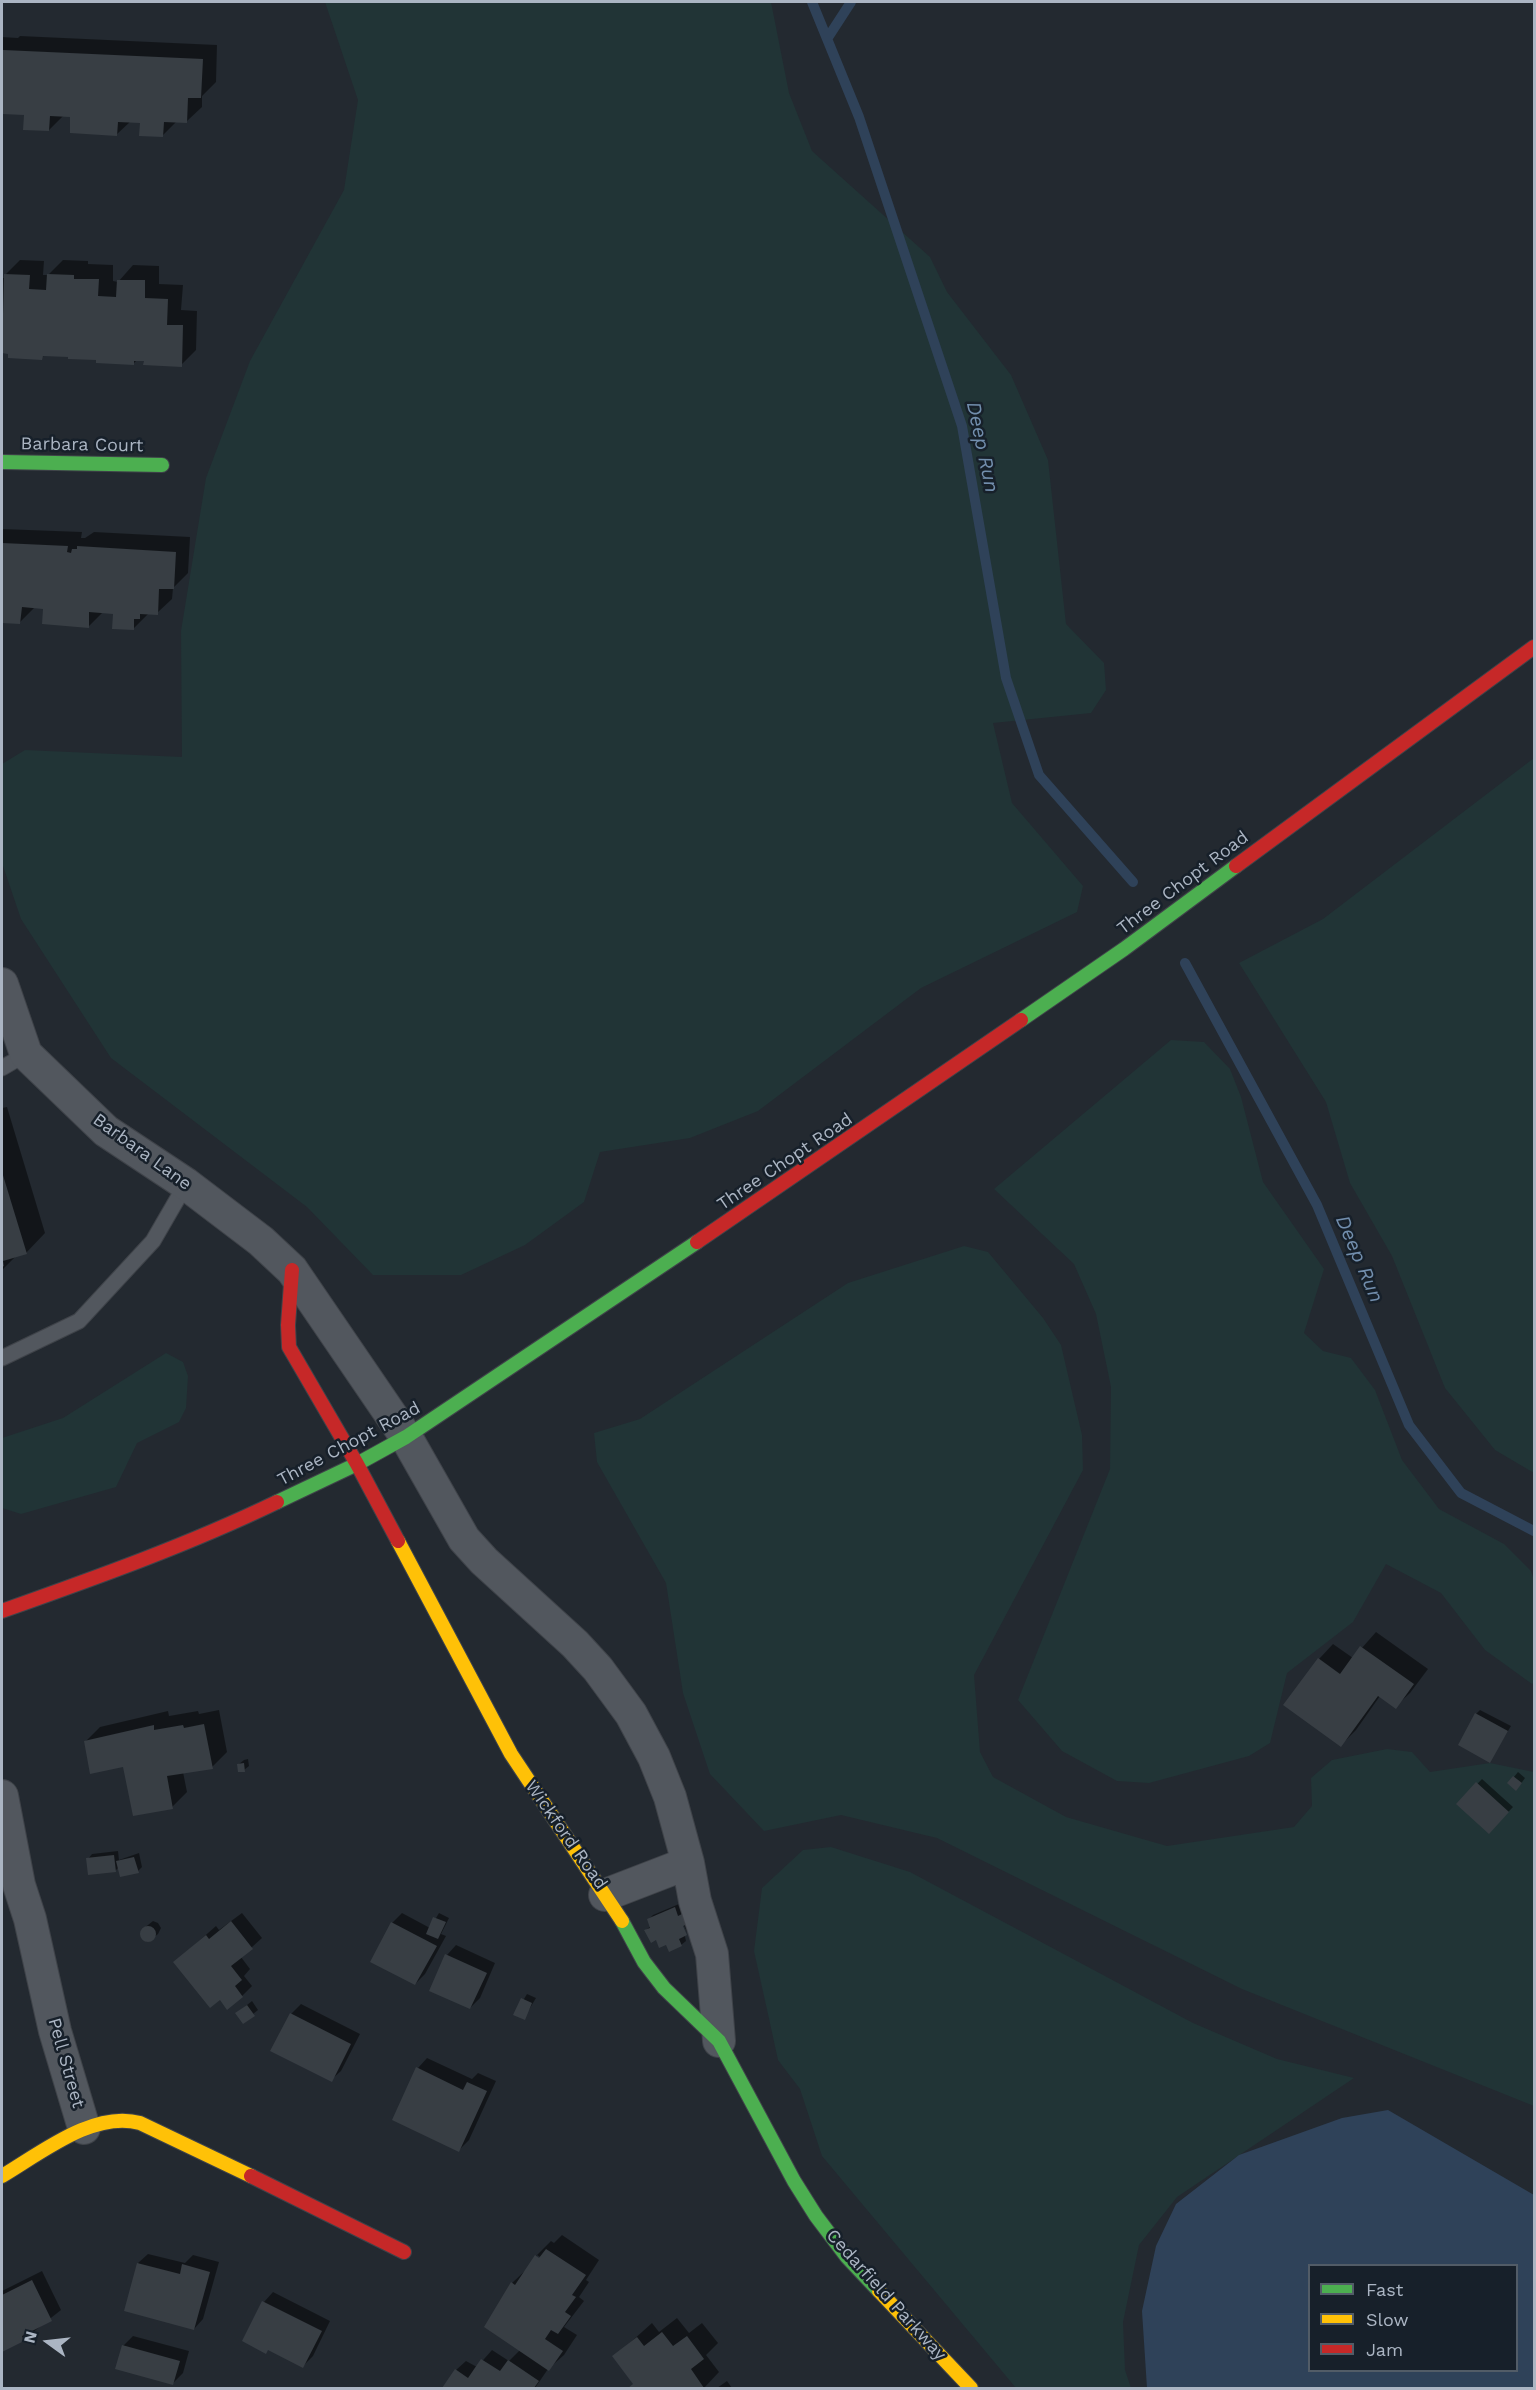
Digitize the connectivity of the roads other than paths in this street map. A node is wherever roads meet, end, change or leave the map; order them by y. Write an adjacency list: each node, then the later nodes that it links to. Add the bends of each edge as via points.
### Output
1 (2, 462): 2 (street, Barbara Court)
2 (162, 465)
3 (1534, 647): 9 (street, Three Chopt Road, via 1124,950 668,1264)
4 (2, 984): 5 (street, Barbara Lane)
5 (14, 1061): 6 (street, Barbara Lane, via 106,1131)
6 (186, 1184): 7 (street, Barbara Lane); 8 (lane, via 153,1241 79,1321)
7 (292, 1270): 9 (street, Barbara Lane); 10 (street, via 289,1347)
8 (2, 1358)
9 (406, 1437): 10 (street, Three Chopt Road); 13 (street, via 464,1539 575,1644 631,1714 670,1797)
10 (357, 1464): 11 (street, Three Chopt Road, via 233,1523 122,1569); 14 (street, Wickford Road, via 511,1754)
11 (2, 1611)
12 (2, 1796): 16 (street, Pell Street, via 55,2031)
13 (688, 1863): 14 (street, Wickford Road); 15 (street, Cedarfield Parkway, via 712,1954)
14 (605, 1895): 15 (street, Cedarfield Parkway, via 664,1988)
15 (719, 2041): 19 (street, Cedarfield Parkway, via 816,2216 847,2257)
16 (84, 2128): 17 (street); 18 (street, Pell Street, via 126,2119 140,2123)
17 (2, 2176)
18 (404, 2252)
19 (971, 2388)

